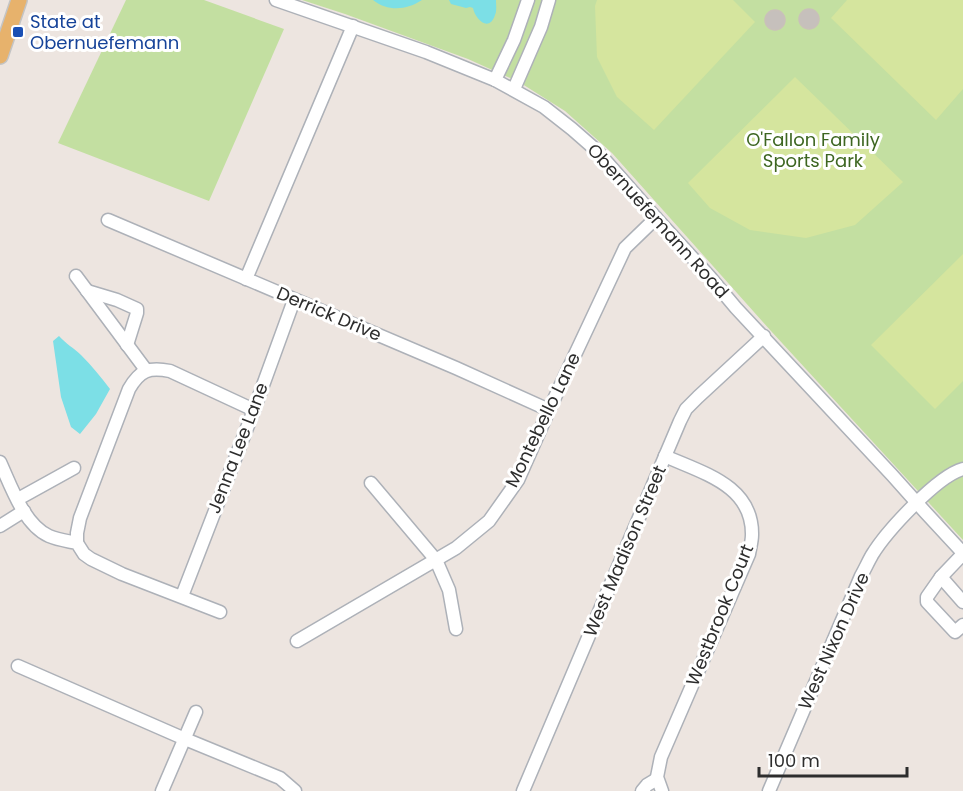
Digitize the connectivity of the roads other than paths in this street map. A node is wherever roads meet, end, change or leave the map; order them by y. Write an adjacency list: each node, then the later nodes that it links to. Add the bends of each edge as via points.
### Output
1 (19, 0): 6 (main road)
2 (276, 0): 5 (street, Obernuefemann Road)
3 (528, 0): 7 (street)
4 (549, 0): 8 (street)
5 (353, 26): 7 (street, Obernuefemann Road); 12 (street)
6 (0, 56)
7 (495, 80): 8 (street, Obernuefemann Road)
8 (514, 89): 9 (street, Obernuefemann Road, via 596,150)
9 (656, 218): 15 (street, Obernuefemann Road); 19 (street, Montebello Lane, via 625,248)
10 (108, 220): 12 (street, Derrick Drive)
11 (76, 276): 13 (street)
12 (246, 279): 14 (street, Derrick Drive)
13 (87, 291): 16 (street); 16 (street, via 137,309)
14 (294, 300): 18 (street, Jenna Lee Lane); 19 (street, Derrick Drive)
15 (764, 336): 20 (street, West Madison Street, via 686,409); 27 (street, Obernuefemann Road)
16 (127, 345): 17 (street)
17 (146, 370): 18 (street, via 170,371); 30 (street, via 129,389 80,518)
18 (254, 410): 34 (street, Jenna Lee Lane)
19 (549, 410): 32 (street, Montebello Lane, via 518,480 489,520)
20 (665, 456): 43 (street, Westbrook Court, via 733,490 750,517 752,536 749,554 661,757); 46 (street, West Madison Street)
21 (0, 462): 25 (street)
22 (74, 468): 26 (street)
23 (963, 469): 27 (street, West Nixon Drive, via 948,476)
24 (371, 483): 32 (street)
25 (5, 487): 26 (street)
26 (18, 499): 28 (street)
27 (917, 502): 31 (street, Obernuefemann Road); 48 (street, West Nixon Drive, via 872,554)
28 (24, 511): 29 (street); 30 (street, via 37,529 50,537)
29 (0, 526)
30 (77, 543): 34 (street, via 91,559)
31 (963, 553): 33 (street)
32 (436, 560): 38 (street, via 449,590); 39 (street, Montebello Lane)
33 (941, 577): 35 (street); 37 (street, via 927,602 955,632)
34 (182, 596): 36 (street)
35 (963, 602)
36 (220, 612)
37 (963, 625)
38 (456, 629)
39 (297, 641)
40 (18, 666): 42 (street)
41 (196, 712): 42 (street)
42 (185, 739): 44 (street); 45 (street, via 280,778)
43 (659, 785): 47 (street, Westbrook Court, via 647,785)
44 (162, 791)
45 (295, 791)
46 (523, 791)
47 (642, 791)
48 (769, 791)

